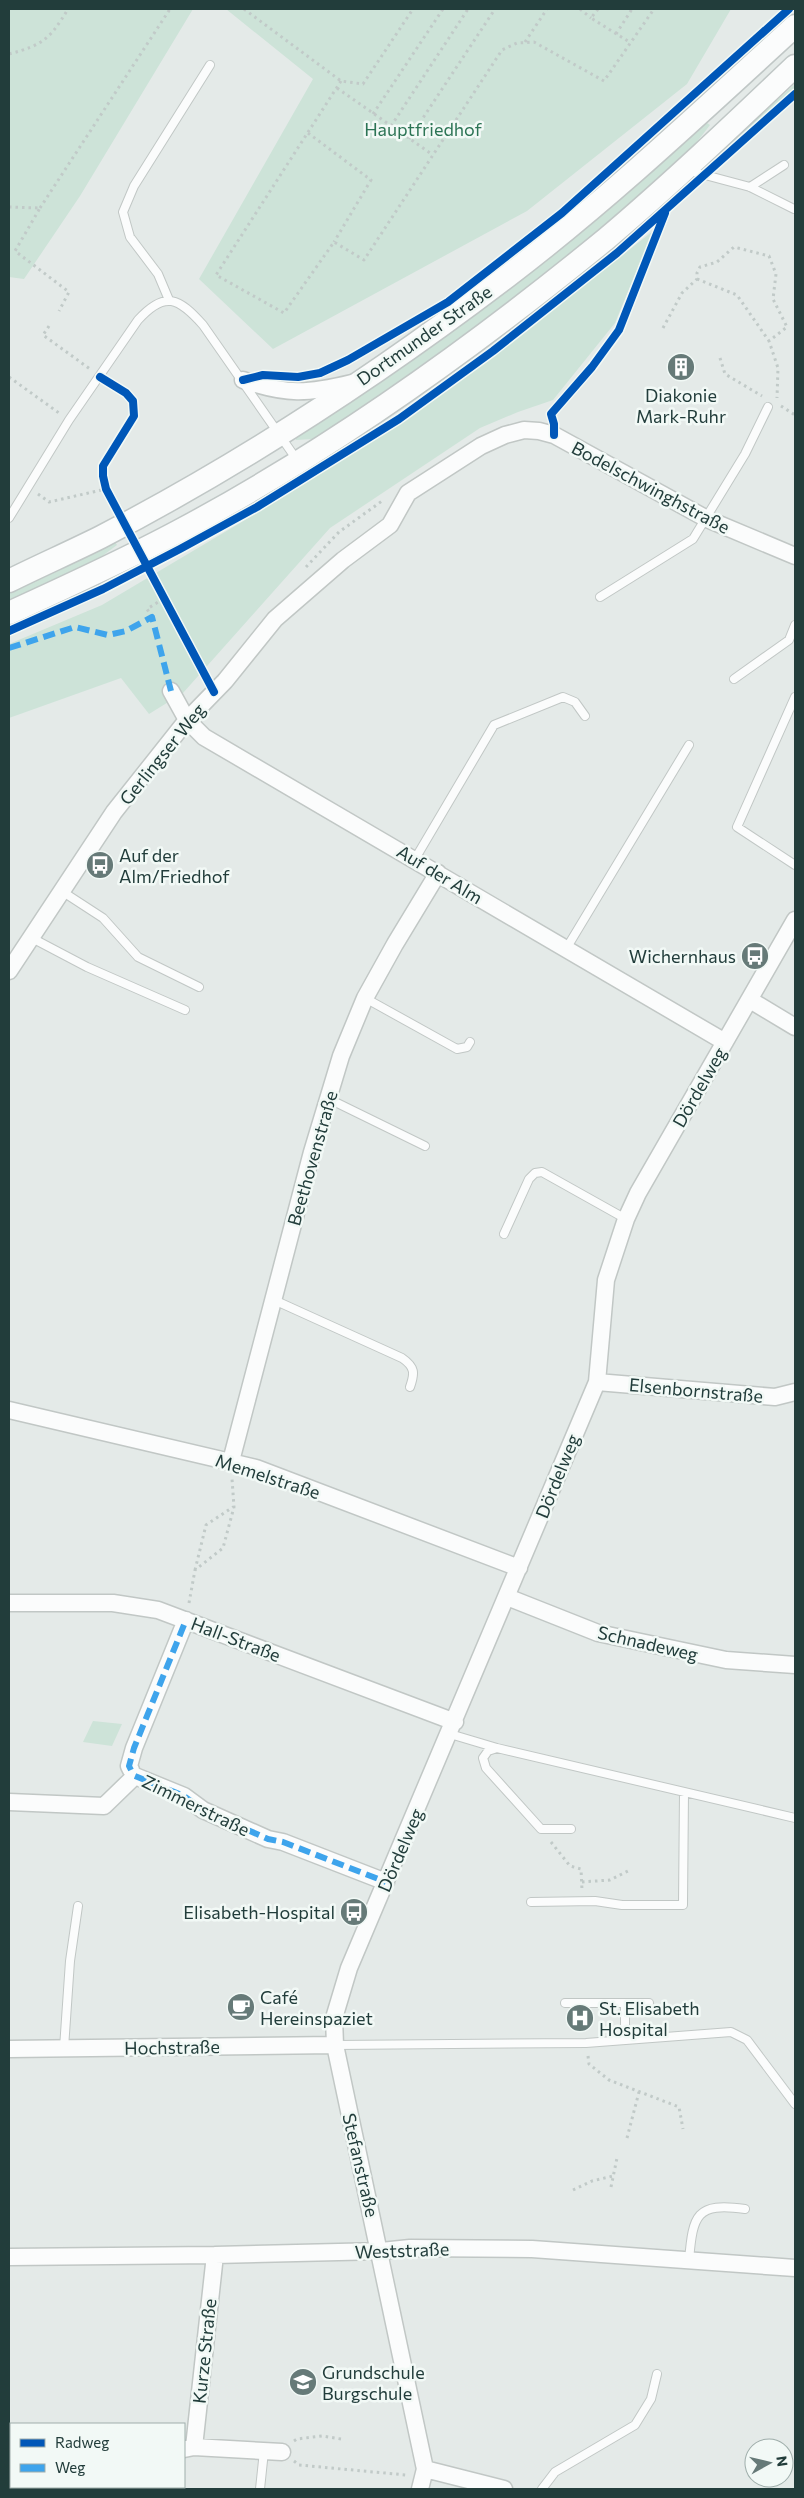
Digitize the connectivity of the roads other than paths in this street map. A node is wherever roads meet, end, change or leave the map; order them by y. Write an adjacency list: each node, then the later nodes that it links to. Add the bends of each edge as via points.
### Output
1 (795, 26): 10 (main road, Dortmunder Straße, via 563,232 436,330)
2 (210, 65): 8 (lane, via 134,186 122,212 130,237 158,274)
3 (795, 66): 5 (main road, Dortmunder Straße)
4 (784, 165): 6 (lane)
5 (685, 170): 6 (lane); 14 (main road, Dortmunder Straße, via 529,300 400,395)
6 (750, 187): 7 (lane)
7 (794, 208)
8 (169, 300): 9 (lane, via 187,307); 15 (lane, via 150,306 138,320 69,420)
9 (243, 380): 10 (street, via 291,392 314,392); 12 (lane)
10 (362, 381): 12 (main road, Dortmunder Straße)
11 (768, 403): 16 (lane, via 745,454)
12 (280, 434): 14 (lane); 18 (main road, Dortmunder Straße, via 100,537)
13 (505, 435): 16 (street, Bodelschwinghstraße, via 524,430 554,435); 26 (street, Gerlingser Weg, via 481,446 408,493 390,525 343,560 275,619 225,681)
14 (298, 462): 20 (main road, Dortmunder Straße, via 180,531)
15 (9, 518)
16 (707, 519): 17 (street, Bodelschwinghstraße); 19 (lane, via 693,539)
17 (795, 556)
18 (9, 580)
19 (600, 597)
20 (9, 613)
21 (795, 625): 22 (lane, via 789,640)
22 (734, 679)
23 (171, 691): 26 (street, Auf der Alm)
24 (795, 697): 29 (lane, via 737,827)
25 (585, 716): 28 (lane, via 575,702 563,697 494,725)
26 (187, 720): 28 (street, Auf der Alm, via 204,737); 31 (street, Gerlingser Weg, via 114,812)
27 (689, 745): 34 (lane)
28 (415, 859): 30 (street, Auf der Alm)
29 (795, 865)
30 (438, 873): 34 (street, Auf der Alm); 37 (street, Beethovenstraße)
31 (60, 890): 33 (street, Gerlingser Weg); 36 (lane, via 103,918 138,957)
32 (795, 920): 38 (street, Dördelweg)
33 (30, 937): 35 (street, Gerlingser Weg); 39 (lane, via 87,967)
34 (566, 949): 42 (street, Auf der Alm)
35 (9, 971)
36 (199, 987)
37 (365, 998): 41 (lane, via 457,1048); 43 (street, Beethovenstraße, via 341,1056)
38 (750, 1000): 40 (street); 42 (street, Dördelweg)
39 (185, 1010)
40 (795, 1027)
41 (470, 1042)
42 (725, 1042): 45 (street, Dördelweg)
43 (329, 1100): 44 (lane); 47 (street, Beethovenstraße, via 312,1152)
44 (426, 1146)
45 (626, 1219): 46 (lane, via 542,1172 529,1179); 48 (street, Dördelweg, via 606,1280)
46 (504, 1234)
47 (274, 1300): 49 (lane, via 402,1358 414,1368); 52 (street, Beethovenstraße)
48 (597, 1382): 50 (street, Elsenbornstraße, via 775,1397); 53 (street, Dördelweg)
49 (410, 1387)
50 (795, 1392)
51 (9, 1410): 52 (street, Memelstraße)
52 (231, 1461): 53 (street, Memelstraße)
53 (519, 1568): 54 (street, Dördelweg)
54 (507, 1597): 57 (street, Schnadeweg, via 598,1633 726,1660); 58 (street, Dördelweg)
55 (9, 1603): 56 (street, Hall-Straße, via 136,1605)
56 (186, 1620): 58 (street, Hall-Straße); 60 (street, Zimmerstraße, via 134,1748 129,1766)
57 (795, 1665)
58 (452, 1728): 59 (lane); 65 (street, Dördelweg)
59 (497, 1748): 61 (lane); 64 (lane, via 488,1751 483,1758 486,1768 541,1829)
60 (131, 1770)
61 (684, 1792): 63 (lane); 66 (lane, via 683,1905)
62 (9, 1802): 65 (street, Zimmerstraße, via 104,1806 135,1776 184,1796 203,1810 268,1839)
63 (795, 1818)
64 (571, 1829)
65 (386, 1882): 72 (street, Dördelweg, via 349,1968 334,2018)
66 (531, 1902)
67 (78, 1906): 73 (lane)
68 (565, 2003): 69 (lane)
69 (625, 2003): 70 (lane); 71 (lane)
70 (649, 2003)
71 (625, 2040): 72 (lane); 75 (lane, via 731,2032 747,2040)
72 (335, 2045): 73 (street, Hochstraße); 77 (street, Stefanstraße)
73 (64, 2048): 74 (street, Hochstraße)
74 (9, 2049)
75 (795, 2104)
76 (745, 2209): 80 (lane, via 720,2206 701,2213 695,2222)
77 (380, 2251): 78 (street, Weststraße); 80 (street, Weststraße, via 410,2248 532,2249); 86 (street, Stefanstraße)
78 (215, 2255): 79 (street, Weststraße); 83 (street, Kurze Straße)
79 (9, 2257)
80 (689, 2260): 81 (street, Weststraße)
81 (795, 2268)
82 (657, 2374): 90 (lane, via 651,2399 635,2426 555,2472)
83 (189, 2448): 84 (street)
84 (264, 2451): 85 (street); 87 (lane)
85 (282, 2452)
86 (426, 2469): 88 (street, Stefanstraße); 89 (street)
87 (260, 2489)
88 (420, 2489)
89 (504, 2489)
90 (542, 2489)

